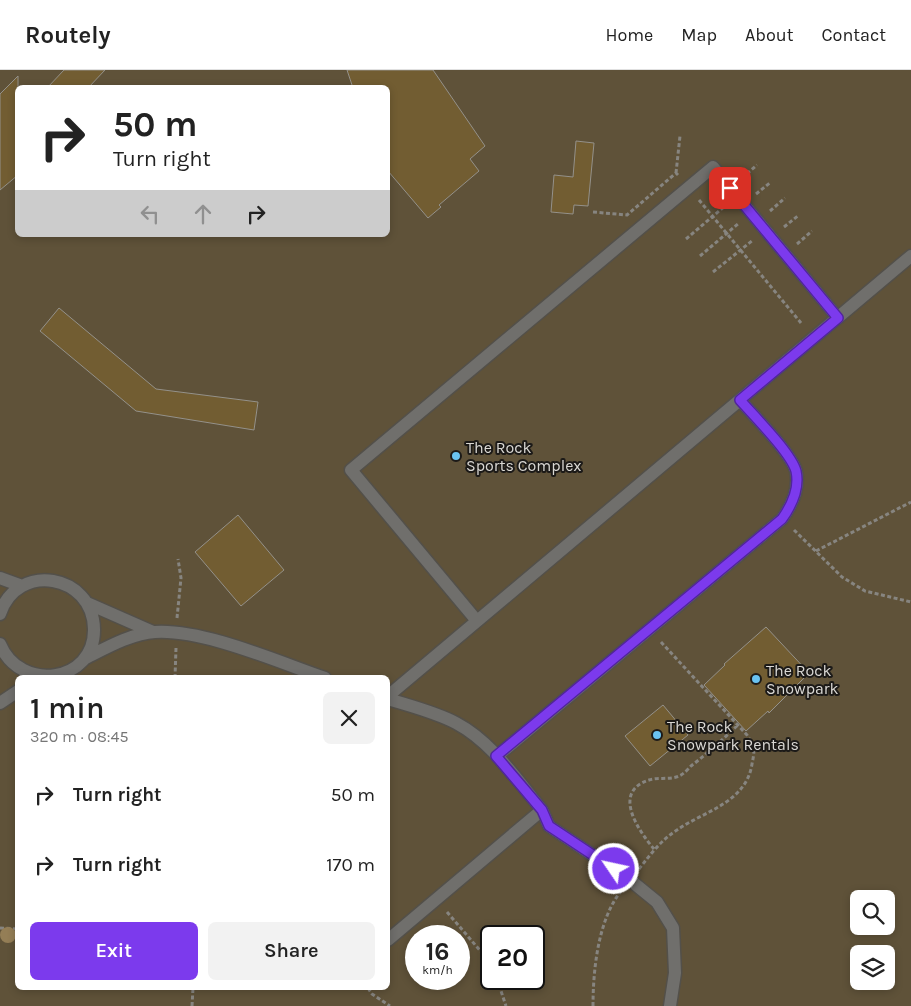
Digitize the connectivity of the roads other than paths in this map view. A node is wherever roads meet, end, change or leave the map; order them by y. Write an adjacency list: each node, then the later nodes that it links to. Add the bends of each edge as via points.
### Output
1 (911, 256): 2 (lane)
2 (838, 318): 3 (lane); 8 (lane, via 713,167 351,470)
3 (740, 400): 8 (lane); 19 (lane, via 796,471 792,504 782,519)
4 (0, 578): 5 (lane)
5 (22, 586): 6 (lane, via 51,580 78,592); 7 (lane, via 10,595)
6 (87, 603): 9 (lane); 11 (lane, via 94,631)
7 (0, 614)
8 (477, 621): 16 (lane)
9 (153, 632): 11 (lane, via 118,642); 14 (lane, via 203,637)
10 (1, 651): 12 (lane, via 19,668)
11 (84, 659): 13 (lane)
12 (36, 675)
13 (58, 675)
14 (316, 675)
15 (15, 693): 18 (lane)
16 (390, 696)
17 (390, 699): 19 (lane, via 456,723)
18 (0, 703)
19 (496, 756): 20 (lane)
20 (542, 810): 21 (lane); 22 (lane, via 549,826 657,902 673,928 675,973)
21 (390, 938)
22 (670, 1006)

